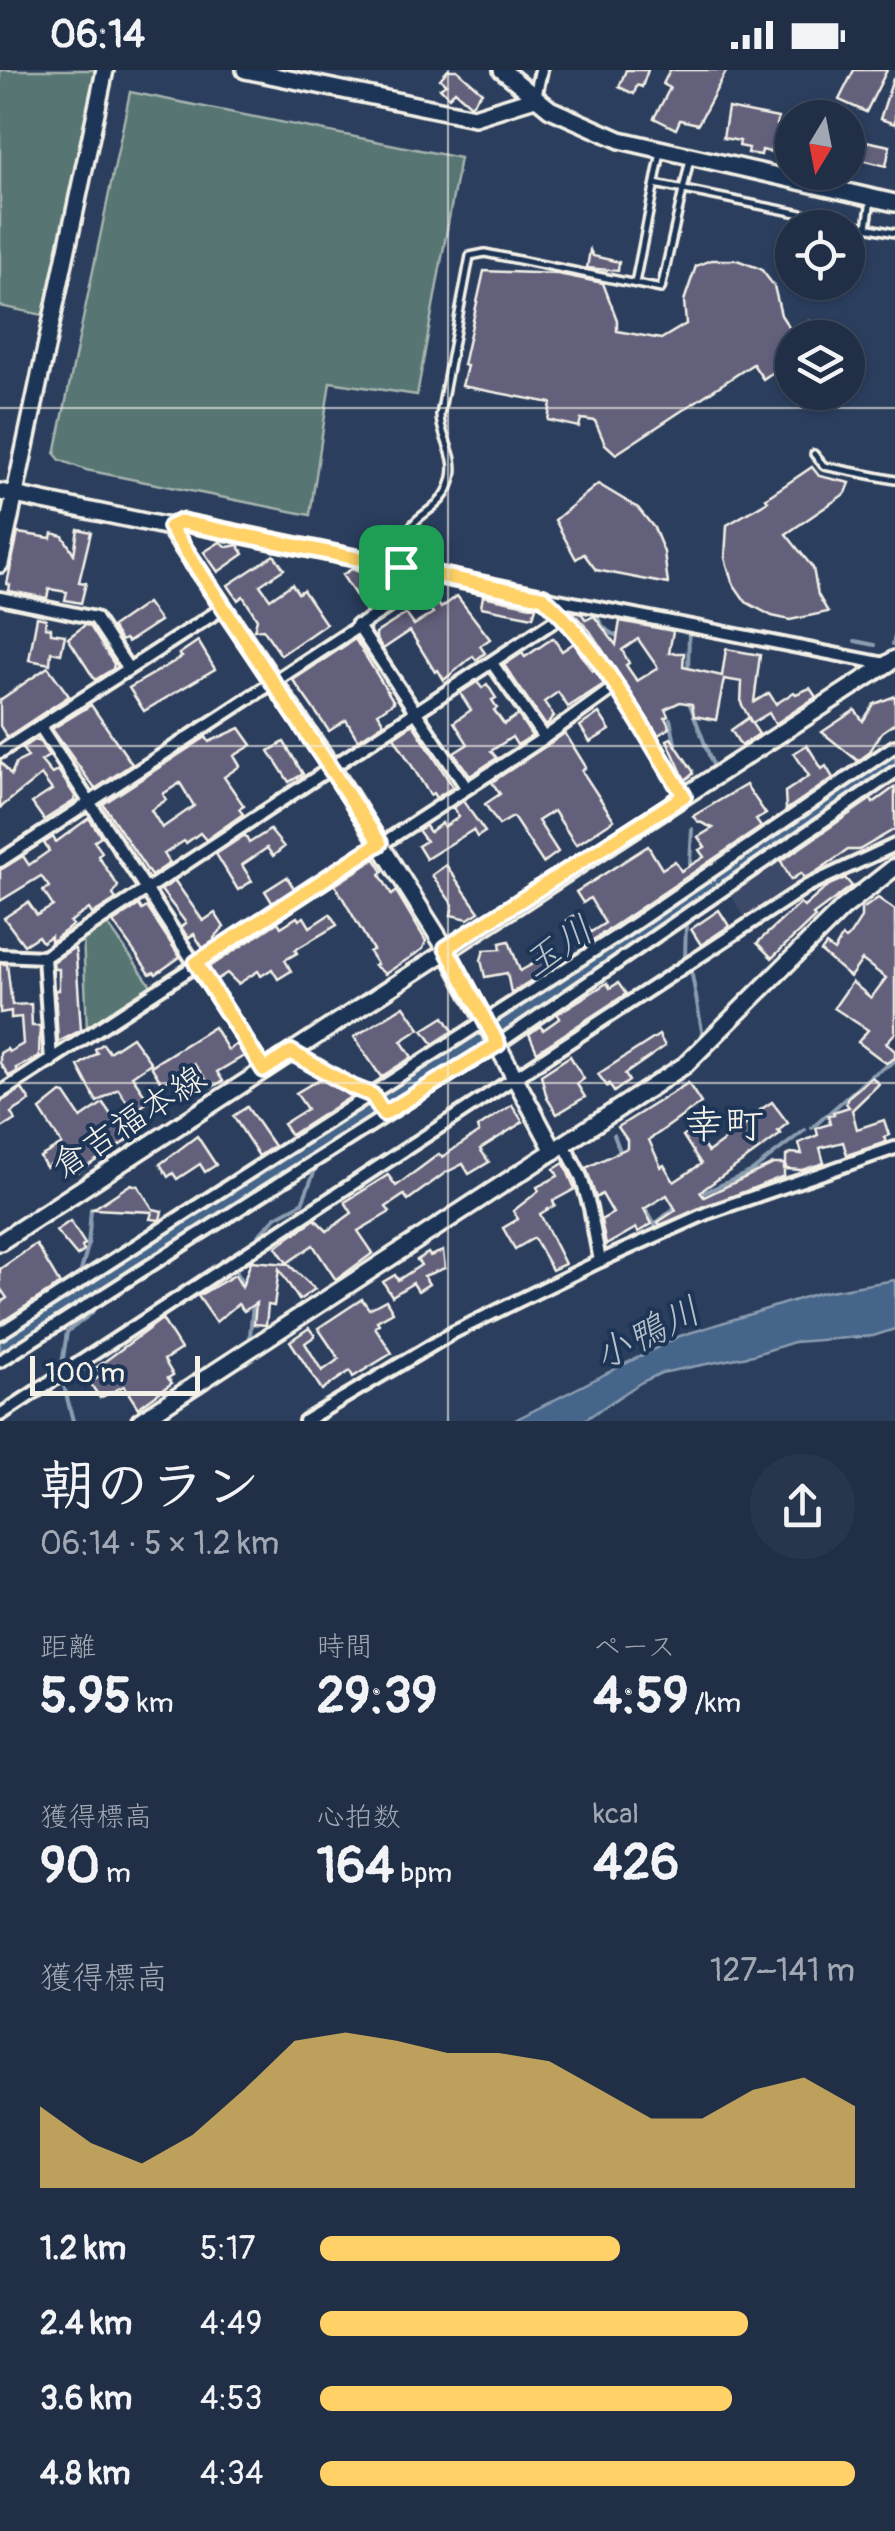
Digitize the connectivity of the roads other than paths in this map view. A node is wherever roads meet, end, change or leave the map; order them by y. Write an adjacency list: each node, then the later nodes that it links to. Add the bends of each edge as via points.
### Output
1 (106, 70): 17 (street)
2 (245, 70): 5 (street, via 474,117)
3 (502, 70): 5 (street)
4 (542, 70): 5 (street)
5 (535, 98): 6 (street, via 589,128)
6 (661, 150): 7 (street); 8 (lane)
7 (691, 156): 9 (lane); 10 (street)
8 (655, 184): 9 (lane); 14 (lane)
9 (683, 190): 12 (lane); 14 (lane, via 661,289)
10 (871, 198): 11 (street); 12 (lane)
11 (895, 203)
12 (867, 227): 13 (lane)
13 (895, 232)
14 (634, 284): 20 (lane, via 485,253 470,256 440,415 452,480 447,494 407,533)
15 (814, 454): 16 (lane, via 824,466)
16 (895, 480)
17 (6, 493): 18 (street); 19 (street)
18 (170, 527): 20 (street, via 181,522); 24 (street)
19 (0, 564)
20 (401, 567): 21 (street)
21 (438, 575): 22 (street); 26 (street)
22 (543, 597): 25 (street); 27 (street)
23 (0, 598): 29 (street, via 94,618)
24 (223, 608): 29 (street); 30 (street)
25 (563, 616): 28 (street); 31 (street)
26 (357, 625): 30 (street); 32 (street)
27 (890, 662): 40 (street, 倉吉福本線)
28 (492, 663): 32 (street); 34 (street)
29 (128, 668): 33 (street)
30 (273, 682): 37 (street); 41 (street)
31 (616, 686): 34 (street); 40 (street)
32 (416, 713): 37 (street); 39 (street)
33 (41, 728): 36 (street); 41 (street)
34 (544, 738): 39 (street)
35 (895, 746): 51 (street)
36 (0, 752)
37 (332, 768): 42 (street); 46 (street)
38 (895, 772): 52 (street)
39 (466, 787): 42 (street)
40 (684, 796): 47 (street, 倉吉福本線)
41 (92, 802): 44 (street); 46 (street)
42 (380, 843): 47 (street); 50 (street)
43 (895, 845): 56 (street, via 807,886)
44 (0, 861)
45 (895, 866): 60 (street, via 843,908 684,1065)
46 (147, 887): 49 (street); 50 (street)
47 (446, 948): 51 (street); 53 (street, 倉吉福本線)
48 (0, 954): 49 (street)
49 (44, 956): 54 (street)
50 (196, 963): 54 (street); 55 (street)
51 (485, 1018): 52 (street); 58 (street)
52 (498, 1044): 56 (street); 59 (street)
53 (291, 1052): 55 (street, 倉吉福本線); 58 (lane)
54 (51, 1061): 57 (street)
55 (264, 1070): 62 (street, 倉吉福本線)
56 (515, 1077): 60 (street); 66 (street)
57 (0, 1093)
58 (372, 1095): 59 (lane); 64 (street)
59 (384, 1114): 65 (street)
60 (560, 1148): 63 (street, via 581,1177); 67 (street)
61 (895, 1148): 63 (street, via 708,1213)
62 (0, 1242)
63 (600, 1261): 68 (street, via 454,1332)
64 (0, 1332)
65 (0, 1361)
66 (0, 1415)
67 (140, 1421)
68 (305, 1421)

